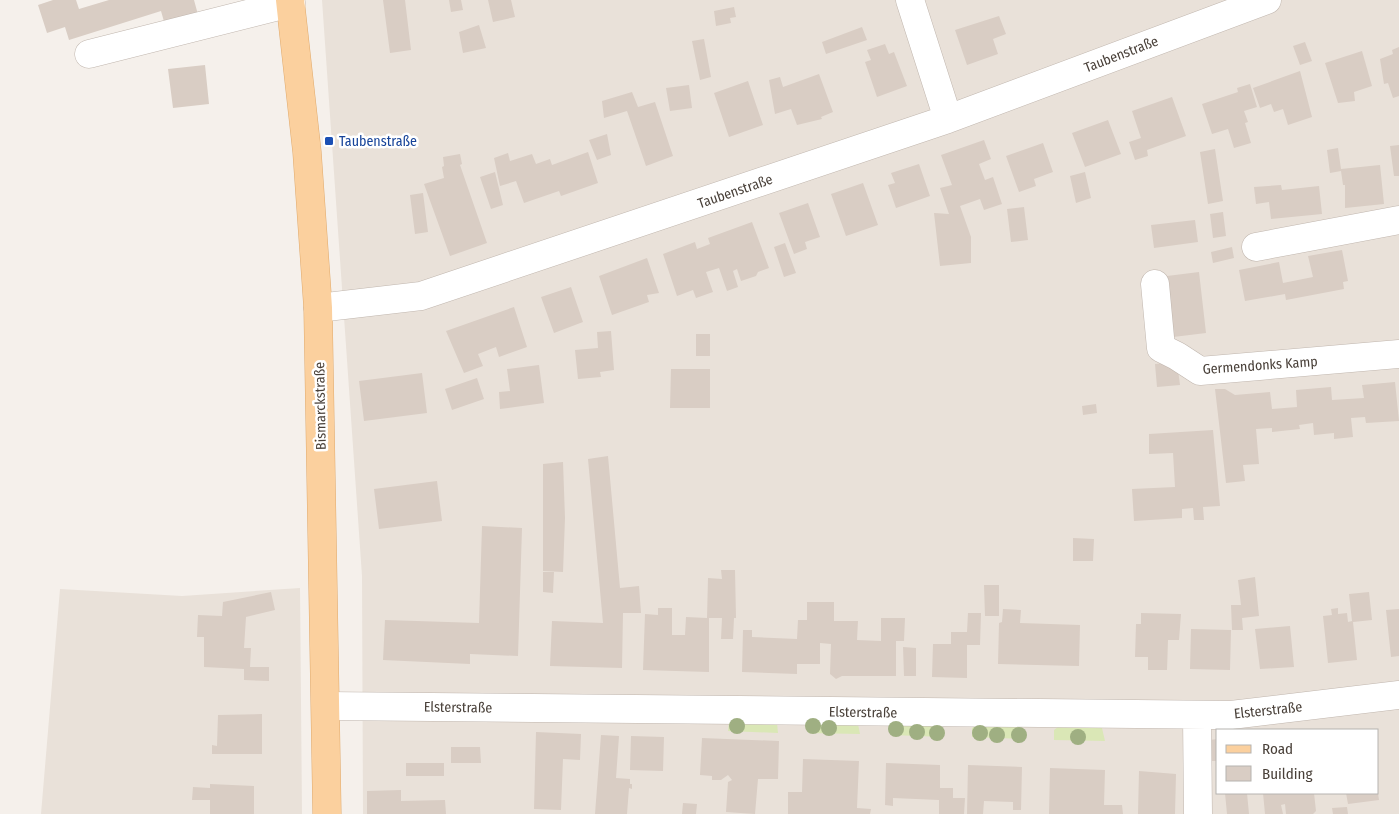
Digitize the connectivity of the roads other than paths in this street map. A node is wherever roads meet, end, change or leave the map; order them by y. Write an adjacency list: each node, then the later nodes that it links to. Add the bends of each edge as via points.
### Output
1 (910, 0): 6 (street)
2 (1267, 0): 4 (street, Taubenstraße)
3 (290, 2): 5 (street); 10 (main road, Bismarckstraße, via 307,152)
4 (1208, 10): 6 (street, Taubenstraße)
5 (89, 54)
6 (948, 119): 10 (street, Taubenstraße, via 421,296)
7 (1399, 220): 8 (street)
8 (1256, 247)
9 (1156, 284): 11 (street, Germendonks Kamp, via 1161,348 1200,371)
10 (318, 308): 13 (main road, Bismarckstraße)
11 (1399, 354)
12 (1399, 695): 14 (street, Elsterstraße, via 1231,715)
13 (326, 706): 14 (street, Elsterstraße); 15 (main road, Bismarckstraße)
14 (1197, 715): 16 (street)
15 (328, 814)
16 (1198, 814)

